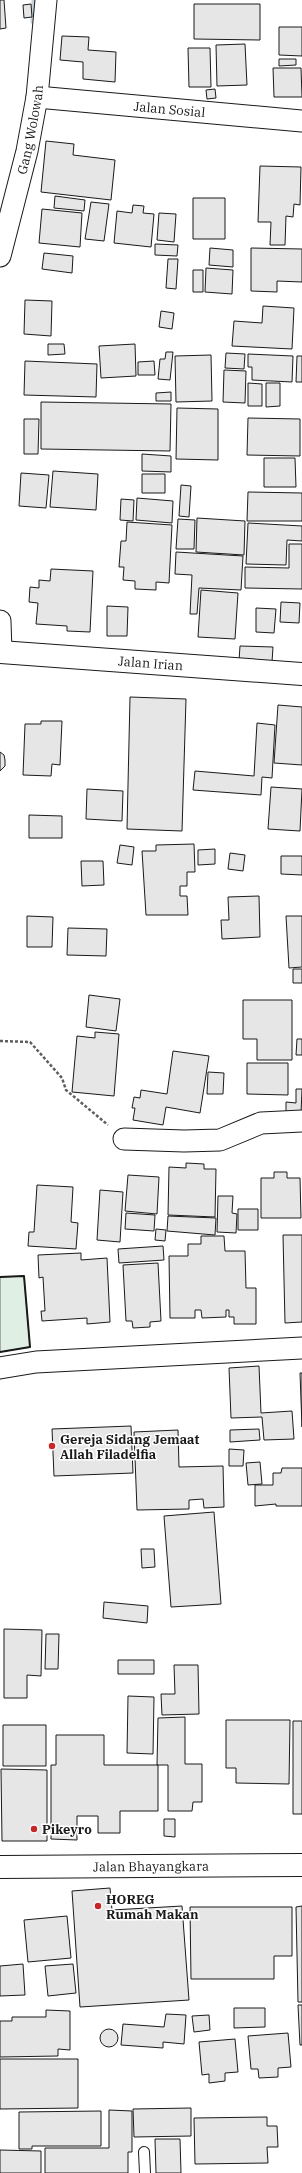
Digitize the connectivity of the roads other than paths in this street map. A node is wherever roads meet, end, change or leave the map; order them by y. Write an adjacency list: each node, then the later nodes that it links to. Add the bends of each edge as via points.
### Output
1 (46, 0): 2 (street, Gang Wolowah)
2 (37, 97): 3 (street, Jalan Sosial); 4 (street, Gang Wolowah, via 27,151)
3 (302, 121)
4 (0, 256)
5 (0, 621): 6 (street)
6 (0, 652): 7 (main road, Jalan Irian)
7 (302, 674)
8 (302, 1121): 9 (street, via 261,1123 220,1140)
9 (124, 1139)
10 (302, 1348): 11 (street, via 36,1362)
11 (0, 1368)
12 (302, 1865): 13 (main road, Jalan Bhayangkara)
13 (0, 1868)
14 (144, 2152): 15 (lane)
15 (145, 2173)

